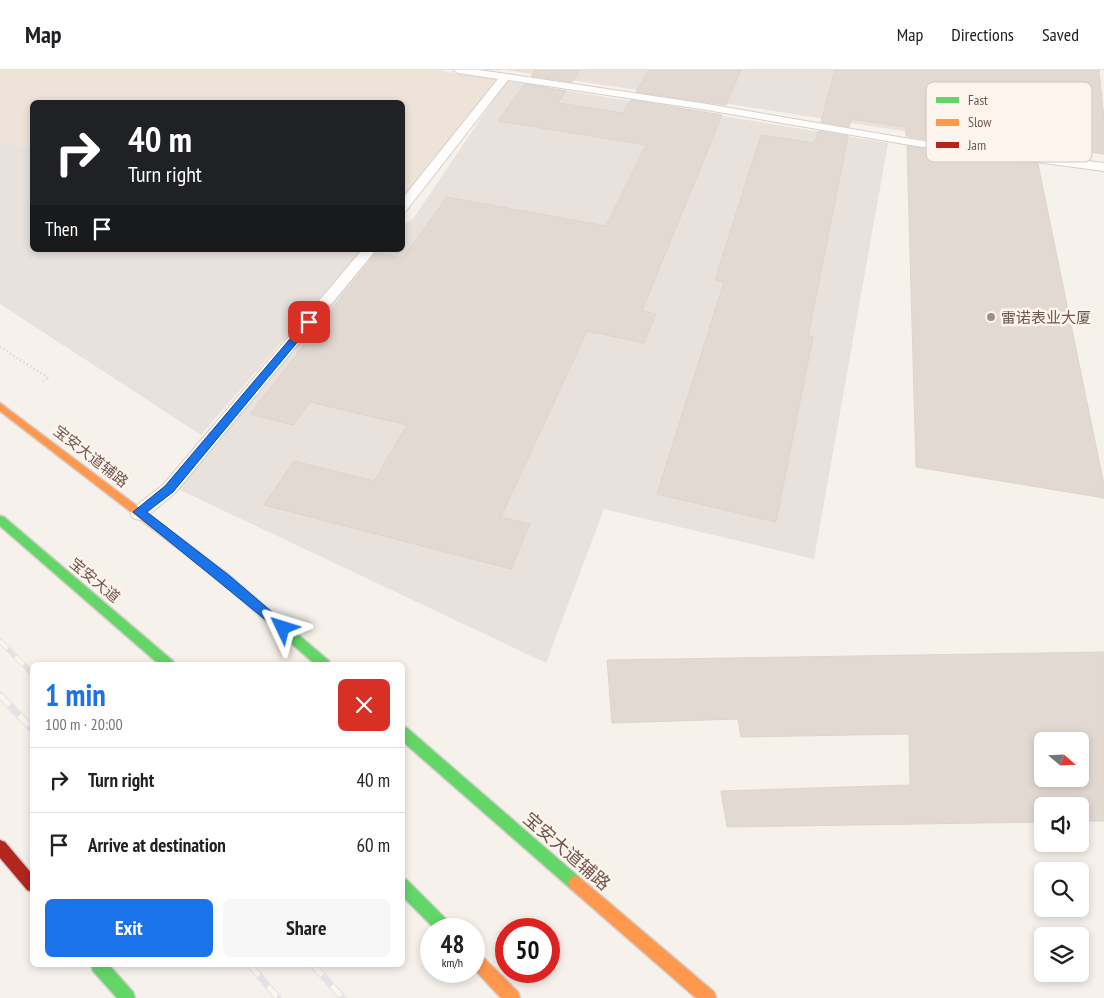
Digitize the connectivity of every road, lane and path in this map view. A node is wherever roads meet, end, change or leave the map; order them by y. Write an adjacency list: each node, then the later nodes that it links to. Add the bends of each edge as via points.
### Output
1 (458, 70): 2 (lane)
2 (505, 77): 3 (lane); 6 (lane)
3 (926, 143)
4 (1066, 162): 5 (lane)
5 (1104, 167)
6 (405, 204)
7 (368, 252): 11 (lane, via 169,489)
8 (0, 347): 9 (path, via 49,378)
9 (42, 382)
10 (0, 406): 11 (main road, 宝安大道辅路)
11 (139, 512): 14 (main road, 宝安大道辅路, via 226,580)
12 (0, 520): 13 (main road, 宝安大道)
13 (166, 662)
14 (322, 662)
15 (405, 735): 24 (main road, 宝安大道辅路)
16 (0, 847): 17 (main road)
17 (30, 883)
18 (405, 887): 19 (main road)
19 (435, 918)
20 (102, 967): 22 (main road)
21 (485, 970): 23 (main road)
22 (127, 998)
23 (512, 998)
24 (708, 998)

